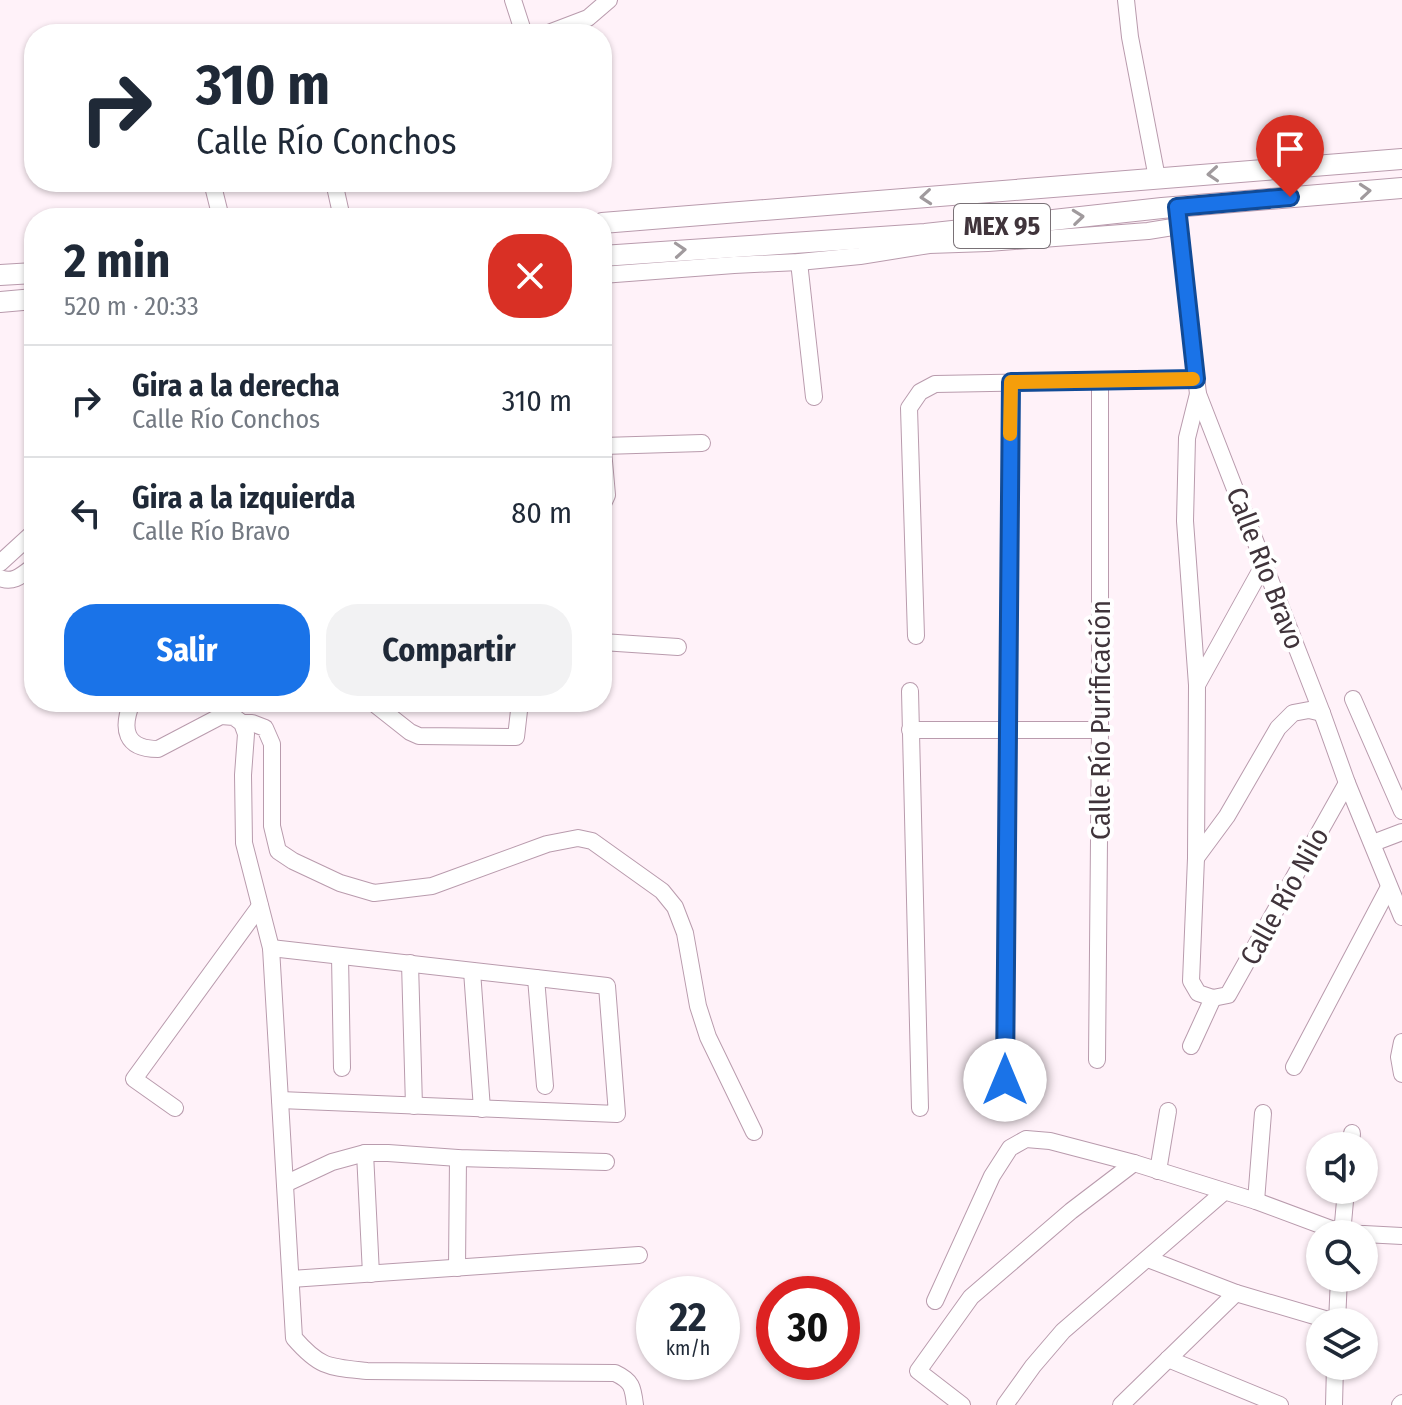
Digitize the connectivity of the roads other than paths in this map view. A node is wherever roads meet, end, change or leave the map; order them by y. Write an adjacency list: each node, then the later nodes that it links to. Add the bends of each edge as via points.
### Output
1 (513, 0): 4 (street)
2 (609, 0): 5 (street)
3 (1126, 0): 7 (street)
4 (521, 24)
5 (572, 24)
6 (1402, 159): 7 (main road, MEX 95, one-way to 7)
7 (1157, 178): 10 (main road, MEX 95, one-way to 10)
8 (1402, 188): 9 (main road, MEX 95, one-way to 8)
9 (1178, 216): 11 (main road, MEX 95, one-way to 9); 12 (street, via 1148,231 929,245); 20 (street, Calle Río Bravo)
10 (612, 222)
11 (612, 255)
12 (799, 262): 14 (street); 21 (street)
13 (24, 274): 15 (main road)
14 (612, 274)
15 (0, 275)
16 (24, 300): 17 (main road)
17 (0, 302)
18 (1100, 380): 19 (street); 20 (street); 41 (street, Calle Río Purificación)
19 (1011, 382): 29 (street, via 935,384 920,392 909,408); 42 (street)
20 (1197, 386): 26 (street, Calle Río Bravo); 32 (street, via 1187,438 1185,521)
21 (814, 397)
22 (702, 443): 23 (street)
23 (612, 446)
24 (24, 541): 25 (street)
25 (0, 563)
26 (1264, 564): 32 (street); 38 (street, Calle Río Bravo)
27 (24, 573): 28 (street, via 15,580)
28 (0, 578)
29 (916, 636)
30 (612, 643): 31 (street)
31 (678, 647)
32 (1197, 685): 47 (street)
33 (910, 691): 40 (street)
34 (1353, 699): 44 (street)
35 (128, 712): 39 (street, via 126,732 134,745 147,749 158,749 221,716)
36 (385, 712): 37 (street, via 419,736 516,737)
37 (519, 712)
38 (1322, 713): 43 (street, Calle Río Bravo); 47 (street, via 1293,713 1278,728)
39 (242, 723): 49 (street, via 244,843); 72 (street, via 265,728 272,744 272,826 278,851 340,883 374,893 432,886 578,838 592,841 662,891 685,933 708,1037)
40 (910, 730): 42 (street); 68 (street)
41 (1100, 730): 42 (street); 59 (street, Calle Río Purificación)
42 (1007, 731): 63 (street)
43 (1347, 783): 46 (street, Calle Río Bravo); 56 (street, Calle Río Nilo, via 1228,995)
44 (1402, 811)
45 (1402, 832): 46 (street)
46 (1373, 843): 48 (street, Calle Río Bravo)
47 (1196, 858): 56 (street, via 1191,981 1198,993)
48 (1389, 887): 50 (street, Calle Río Bravo); 60 (street)
49 (260, 906): 51 (street); 67 (street, via 134,1079)
50 (1402, 917)
51 (271, 948): 52 (street); 65 (street)
52 (340, 956): 53 (street); 61 (street)
53 (410, 963): 54 (street); 66 (street)
54 (472, 971): 55 (street); 69 (street)
55 (536, 978): 64 (street); 69 (street, via 607,986 617,1114)
56 (1213, 998): 58 (street)
57 (1402, 1042): 62 (street)
58 (1191, 1046)
59 (1097, 1060)
60 (1294, 1067)
61 (342, 1068)
62 (1402, 1074)
63 (1005, 1080)
64 (545, 1086)
65 (280, 1100): 66 (street); 78 (street)
66 (414, 1106): 69 (street)
67 (175, 1108)
68 (920, 1108)
69 (482, 1109)
70 (1168, 1111): 77 (street)
71 (1263, 1113): 80 (street)
72 (754, 1132)
73 (365, 1153): 74 (street); 78 (street); 87 (street)
74 (458, 1158): 75 (street); 86 (street)
75 (606, 1162)
76 (1134, 1163): 77 (street); 90 (street, via 1050,1141 1026,1139 1010,1148); 95 (street, via 971,1297 918,1371)
77 (1158, 1171): 79 (street)
78 (285, 1184): 88 (street)
79 (1224, 1192): 80 (street); 85 (street)
80 (1256, 1201): 81 (street)
81 (1306, 1220)
82 (1378, 1235): 83 (street)
83 (1402, 1236)
84 (639, 1255): 86 (street)
85 (1148, 1259): 89 (street); 96 (street, via 1063,1331)
86 (457, 1268): 87 (street)
87 (371, 1274): 88 (street)
88 (291, 1279): 94 (street, via 294,1338 310,1356 331,1367 615,1373 627,1379)
89 (1236, 1293): 91 (street); 92 (street)
90 (935, 1301)
91 (1306, 1313)
92 (1168, 1359): 97 (street); 98 (street)
93 (1335, 1380): 99 (street)
94 (635, 1405)
95 (962, 1405)
96 (1005, 1405)
97 (1121, 1405)
98 (1280, 1405)
99 (1334, 1405)

